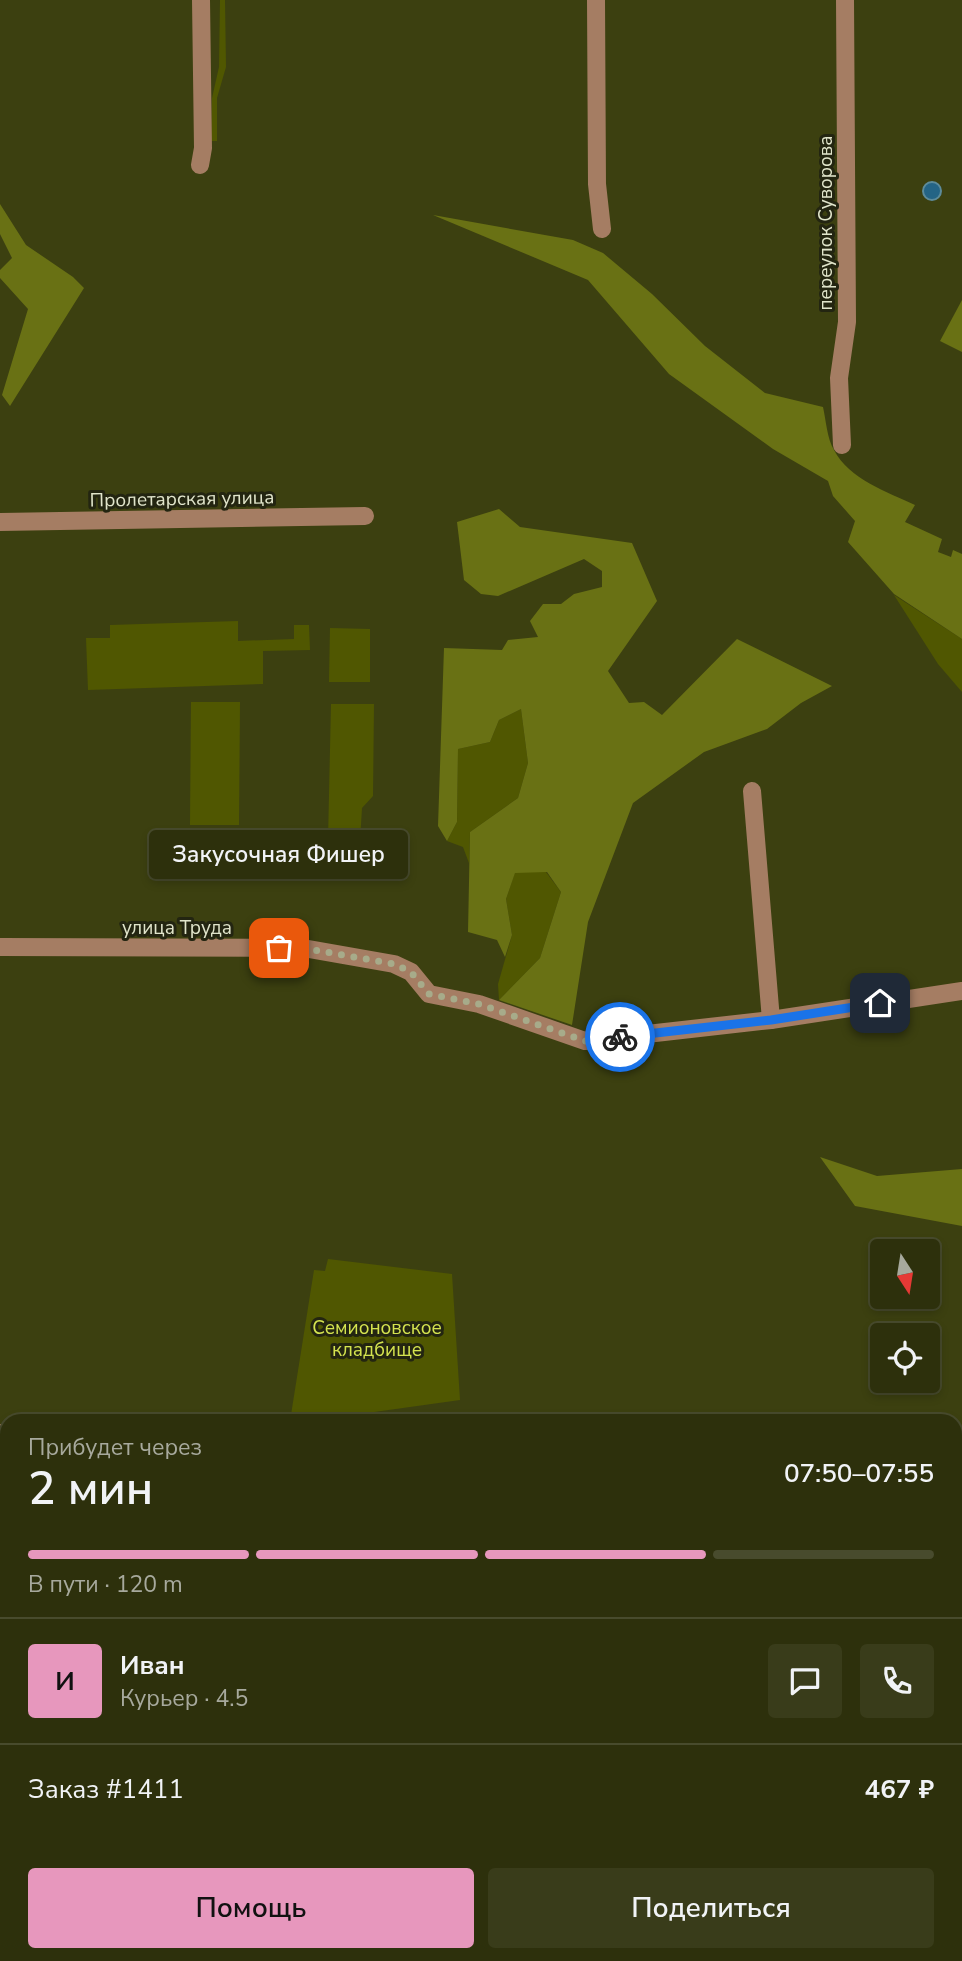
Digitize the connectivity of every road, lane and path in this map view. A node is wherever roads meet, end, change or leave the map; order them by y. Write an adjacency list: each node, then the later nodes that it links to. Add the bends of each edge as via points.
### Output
1 (201, 0): 4 (street)
2 (596, 0): 5 (street, via 597,184)
3 (845, 0): 6 (street, переулок Суворова, via 847,322 839,378)
4 (200, 165)
5 (602, 229)
6 (842, 445)
7 (365, 516): 8 (street, Пролетарская улица)
8 (0, 522)
9 (752, 791): 12 (street)
10 (0, 947): 12 (street, улица Труда, via 303,948 394,964 411,972 429,994 479,1004 585,1041)
11 (962, 990): 12 (street)
12 (771, 1020)

